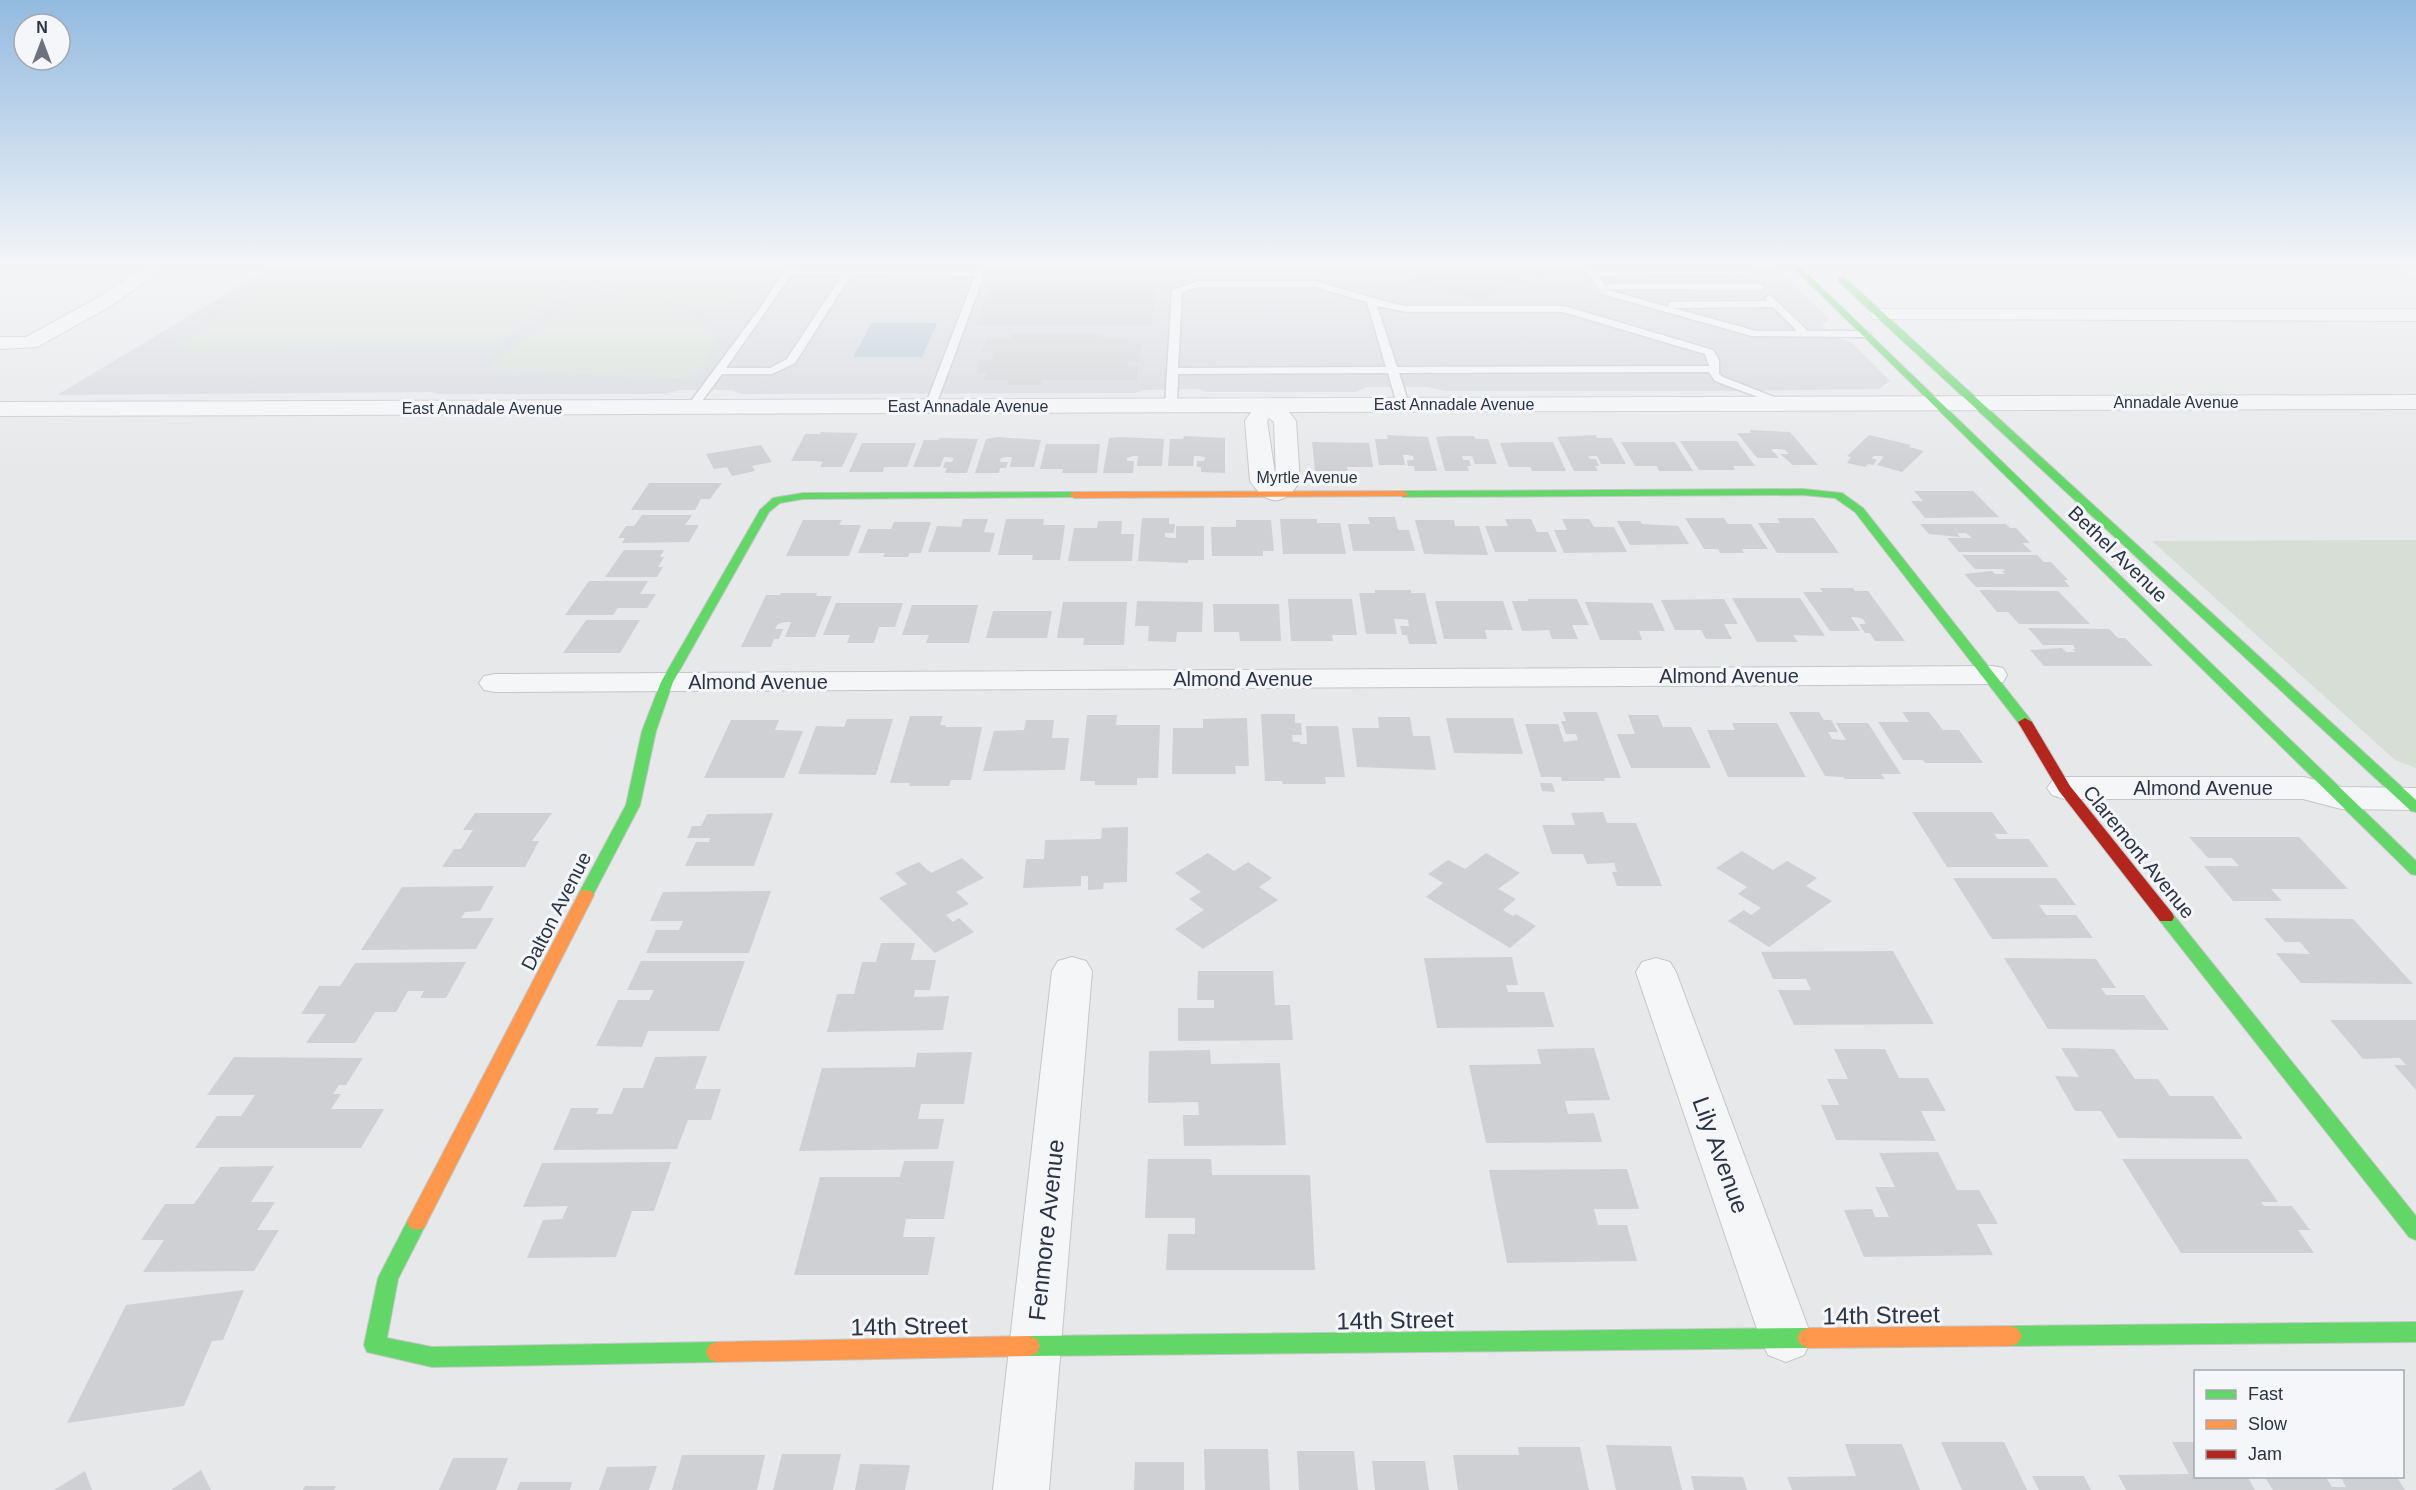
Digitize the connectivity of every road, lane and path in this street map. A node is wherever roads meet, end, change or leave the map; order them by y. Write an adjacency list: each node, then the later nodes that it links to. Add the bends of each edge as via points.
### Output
1 (47, 334): 12 (street, via 30,343)
2 (746, 334): 14 (lane)
3 (809, 334): 14 (lane, via 791,361 772,370)
4 (958, 334): 24 (lane)
5 (1175, 334): 16 (lane)
6 (1381, 334): 15 (lane)
7 (1647, 334): 13 (lane, via 1709,352 1714,360)
8 (1754, 334): 9 (lane)
9 (1805, 334): 10 (lane)
10 (1866, 334): 19 (street, Bethel Avenue)
11 (1901, 334): 17 (street, Bethel Avenue)
12 (0, 343)
13 (1713, 369): 15 (lane); 23 (lane, via 1719,379)
14 (719, 370): 25 (lane)
15 (1393, 370): 16 (lane); 20 (lane)
16 (1174, 371): 21 (lane)
17 (1975, 402): 18 (street, Annadale Avenue); 19 (street, Annadale Avenue); 35 (street, Bethel Avenue)
18 (2416, 402)
19 (1936, 403): 23 (street, East Annadale Avenue); 33 (street, Bethel Avenue)
20 (1403, 404): 22 (street, East Annadale Avenue); 23 (street, East Annadale Avenue)
21 (1171, 405): 22 (street, East Annadale Avenue); 24 (street, East Annadale Avenue)
22 (1268, 405): 27 (street, via 1256,421 1262,481)
23 (1787, 405)
24 (931, 406): 25 (street, East Annadale Avenue)
25 (692, 407): 26 (street, East Annadale Avenue)
26 (0, 409)
27 (1277, 494): 28 (street, Myrtle Avenue); 29 (street, Myrtle Avenue, via 803,496)
28 (1838, 495): 30 (street, Claremont Avenue, via 1858,510)
29 (777, 500): 31 (street, Dalton Avenue, via 765,510)
30 (1992, 675): 31 (street, Almond Avenue); 34 (street, Claremont Avenue)
31 (667, 682): 32 (street, Almond Avenue); 42 (street, Dalton Avenue, via 649,731 633,804 388,1278)
32 (495, 683)
33 (2341, 798): 34 (street, Almond Avenue, via 2327,810); 35 (street, Almond Avenue); 36 (street, Bethel Avenue)
34 (2072, 799): 39 (street, Claremont Avenue)
35 (2413, 802)
36 (2416, 870)
37 (1072, 971): 43 (street, Fenmore Avenue)
38 (1656, 972): 41 (street, Lily Avenue)
39 (2416, 1231)
40 (2416, 1332): 41 (street, 14th Street)
41 (1786, 1338): 43 (street, 14th Street)
42 (375, 1345): 43 (street, 14th Street, via 432,1357)
43 (1034, 1346): 44 (street, Fenmore Avenue)
44 (1021, 1490)

